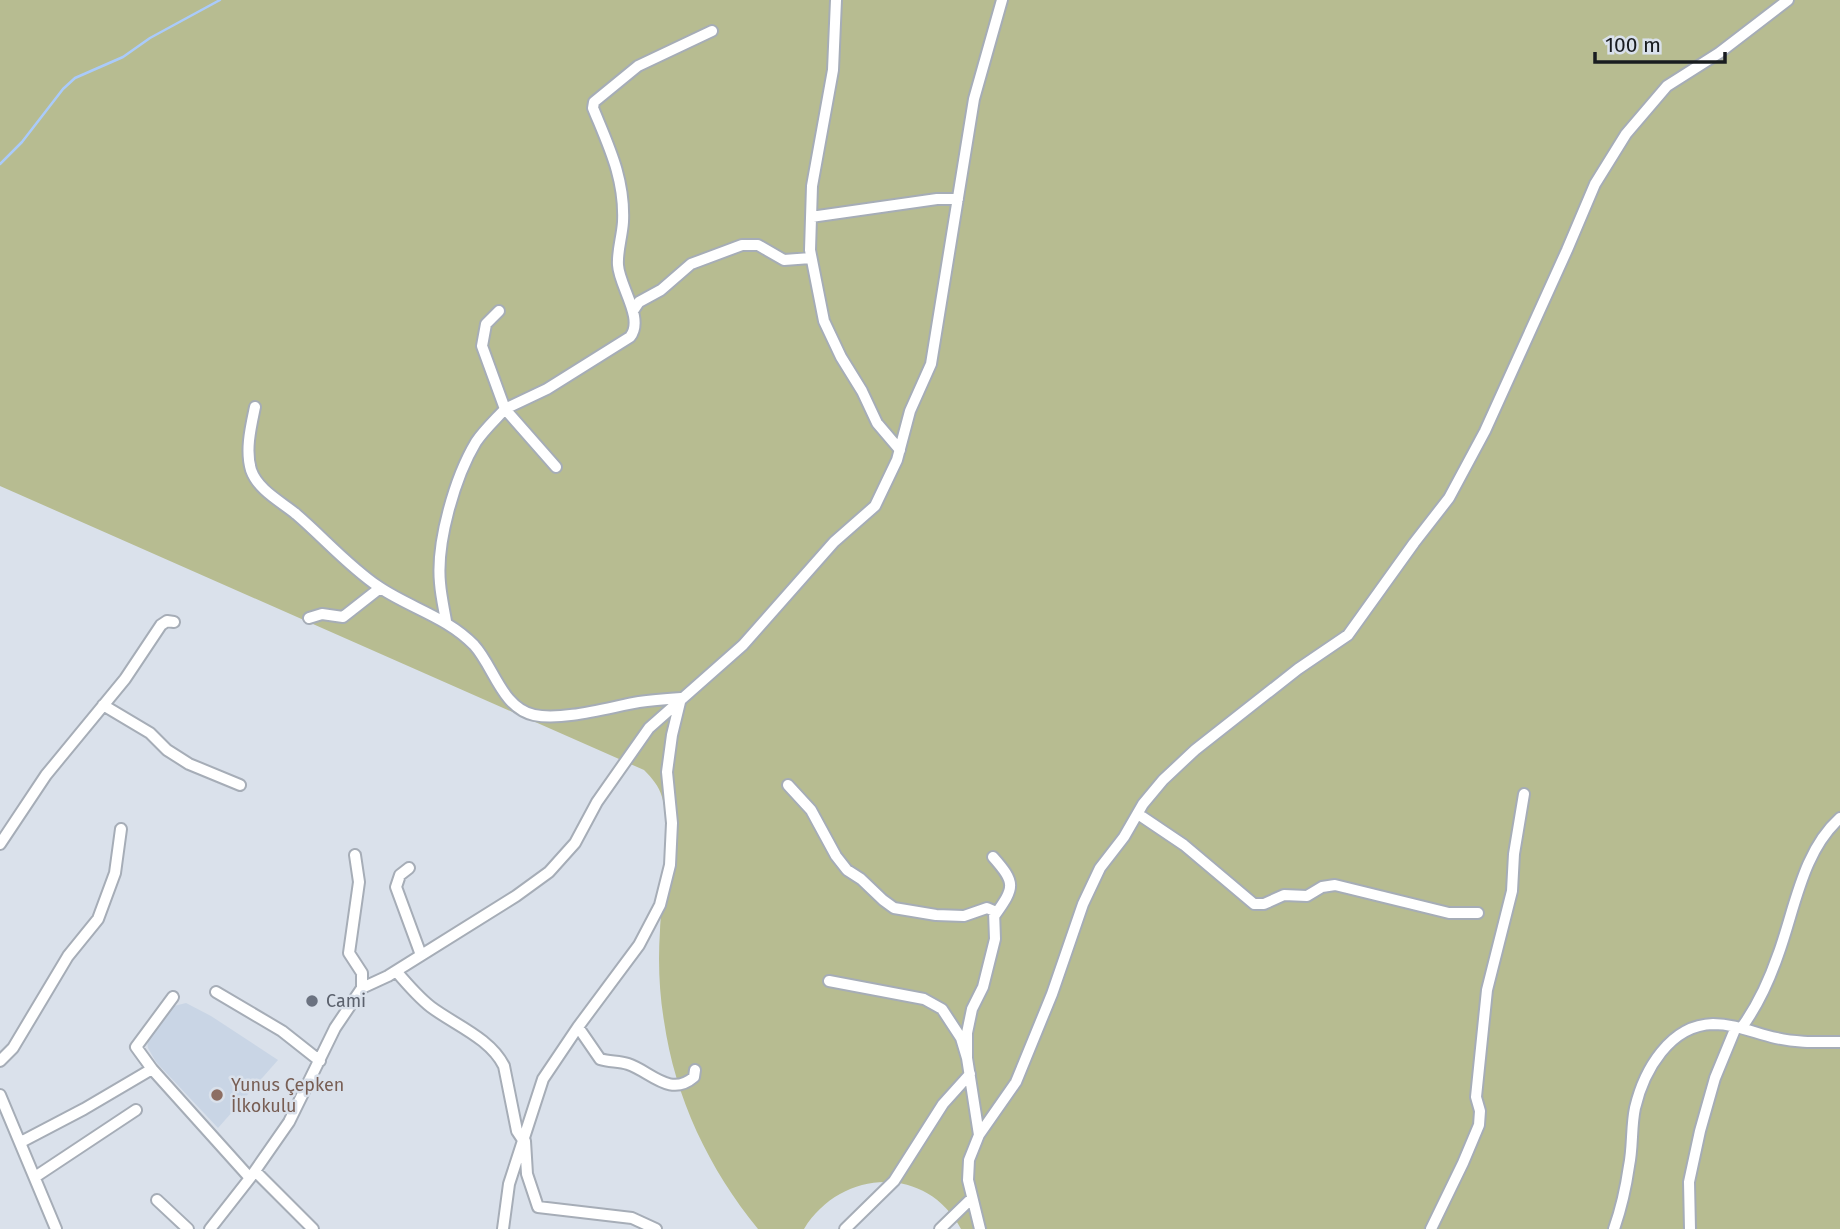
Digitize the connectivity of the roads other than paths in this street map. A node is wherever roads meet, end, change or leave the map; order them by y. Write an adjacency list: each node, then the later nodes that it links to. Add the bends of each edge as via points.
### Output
1 (836, 0): 6 (street, via 833,70 812,186)
2 (1002, 0): 5 (street, via 974,99)
3 (1788, 0): 23 (street, via 1667,86 1626,134 1595,184 1485,431 1449,498 1348,635 1195,750 1163,780)
4 (712, 31): 9 (street, via 638,66 594,102 618,171 623,224 617,264)
5 (958, 199): 6 (street); 12 (street, via 931,364 910,411)
6 (811, 217): 7 (street)
7 (811, 258): 9 (street, via 784,260 758,245 742,245 691,264); 12 (street, via 824,321 841,358 877,423)
8 (499, 311): 11 (street, via 486,324 482,346)
9 (633, 311): 11 (street, via 634,330 629,337 547,389)
10 (255, 407): 14 (street, via 249,438 251,470 258,482)
11 (505, 409): 13 (street); 16 (street, via 477,440 453,498 439,582)
12 (900, 450): 18 (street, via 875,506 834,542 743,645)
13 (556, 467)
14 (380, 588): 15 (street, via 343,617 322,614); 16 (street)
15 (309, 618)
16 (446, 621): 18 (street, via 474,645 511,703 533,715)
17 (174, 622): 19 (street, via 161,625)
18 (681, 698): 32 (street, via 649,728 597,802 575,843 549,872); 38 (street, via 667,772 670,865 660,905 639,945)
19 (103, 705): 20 (street, via 150,733 188,764); 26 (street, via 46,775)
20 (240, 785)
21 (788, 785): 31 (street, via 811,810 847,870 894,908 964,916 987,908)
22 (1524, 794): 65 (street, via 1512,891 1487,990 1476,1097 1479,1125)
23 (1138, 814): 30 (street, via 1184,845 1254,904 1284,895 1307,896 1335,885 1449,913); 49 (street, via 1100,868 1016,1082)
24 (1840, 818): 39 (street, via 1811,856 1758,1005)
25 (121, 829): 42 (street, via 115,873 98,919 68,956 13,1048)
26 (0, 844)
27 (355, 855): 35 (street, via 359,881 349,953 362,973)
28 (993, 857): 31 (street, via 1011,883)
29 (409, 868): 32 (street, via 396,887)
30 (1478, 913)
31 (995, 915): 41 (street, via 991,962 972,1009)
32 (421, 955): 33 (street)
33 (396, 971): 35 (street); 50 (street, via 430,1006 500,1058 517,1132)
34 (829, 981): 41 (street, via 934,1003 956,1029)
35 (362, 988): 43 (street)
36 (216, 992): 43 (street, via 282,1031)
37 (173, 997): 44 (street, via 136,1046)
38 (578, 1027): 45 (street, via 595,1056 627,1063 666,1084 684,1084 694,1077); 50 (street, via 543,1079)
39 (1739, 1027): 40 (street, via 1776,1038); 66 (street, via 1713,1024 1685,1031 1655,1060 1635,1109 1630,1164); 67 (street, via 1715,1078 1700,1131 1689,1182)
40 (1840, 1041)
41 (967, 1058): 46 (street)
42 (0, 1061)
43 (320, 1061): 52 (street, via 289,1122)
44 (152, 1069): 51 (street); 52 (street)
45 (695, 1070)
46 (970, 1074): 49 (street); 62 (street, via 943,1104 894,1181)
47 (0, 1095): 51 (street)
48 (136, 1110): 53 (street)
49 (979, 1135): 54 (street, via 969,1160)
50 (524, 1139): 60 (street, via 509,1184); 61 (street, via 527,1174 538,1207 632,1218)
51 (21, 1142): 53 (street)
52 (252, 1174): 58 (street); 59 (street)
53 (35, 1177): 56 (street)
54 (971, 1199): 63 (street); 64 (street)
55 (157, 1200): 57 (street)
56 (56, 1229)
57 (188, 1229)
58 (210, 1229)
59 (313, 1229)
60 (503, 1229)
61 (656, 1229)
62 (845, 1229)
63 (940, 1229)
64 (980, 1229)
65 (1431, 1229)
66 (1614, 1229)
67 (1690, 1229)

